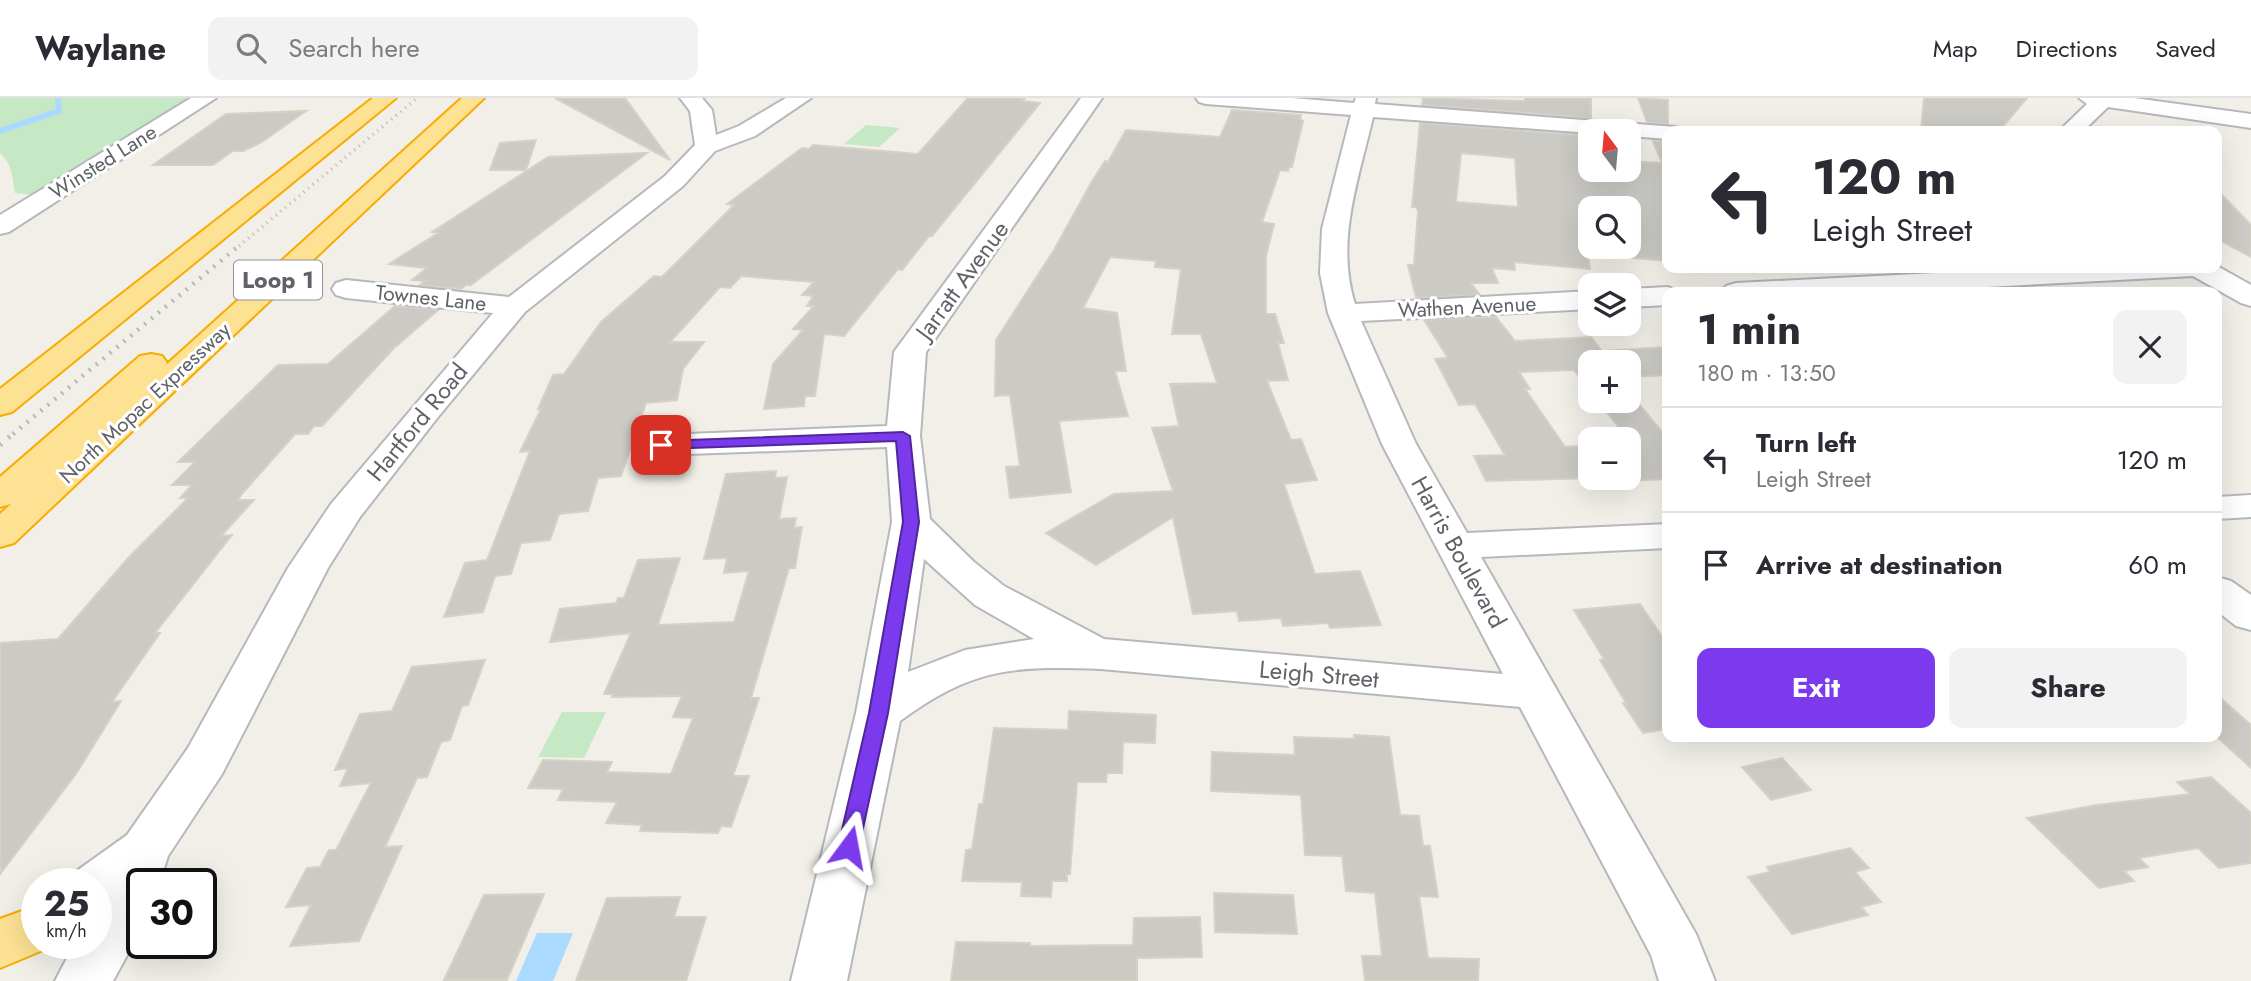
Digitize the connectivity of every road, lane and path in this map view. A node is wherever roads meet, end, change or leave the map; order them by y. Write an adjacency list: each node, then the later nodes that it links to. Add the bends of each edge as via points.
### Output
1 (206, 98): 16 (street, Winsted Lane)
2 (364, 98): 27 (highway)
3 (386, 98): 28 (highway)
4 (452, 98): 32 (highway)
5 (474, 98): 31 (highway, North Mopac Expressway / Loop 1)
6 (690, 98): 15 (street, via 701,110)
7 (801, 98): 15 (street, Hartford Road, via 747,131)
8 (1092, 98): 29 (street, Jarratt Avenue, via 910,352)
9 (1206, 98): 11 (street)
10 (2098, 99): 12 (street); 13 (street)
11 (1365, 104): 14 (street); 26 (street, Harris Boulevard, via 1338,214 1334,272)
12 (2251, 121)
13 (2074, 126)
14 (1662, 131)
15 (707, 146): 25 (street, Hartford Road, via 674,181)
16 (0, 226)
17 (2095, 273): 19 (street)
18 (2209, 273): 23 (street)
19 (1831, 287)
20 (346, 289): 25 (street, Townes Lane)
21 (1662, 296): 22 (street)
22 (1641, 297)
23 (2251, 297)
24 (1578, 301): 26 (street, Wathen Avenue)
25 (515, 306): 45 (street, Hartford Road, via 344,512 205,761)
26 (1343, 313): 38 (street, Harris Boulevard, via 1399,444)
27 (0, 377)
28 (0, 405)
29 (903, 436): 30 (street); 35 (street, Jarratt Avenue)
30 (661, 445)
31 (81, 463): 36 (highway, North Mopac Expressway / Loop 1); 39 (highway)
32 (0, 496)
33 (2251, 506): 34 (street)
34 (2222, 508)
35 (911, 522): 42 (street, Leigh Street, via 979,588 1016,612); 44 (street, Jarratt Avenue)
36 (0, 535)
37 (1662, 536): 38 (street)
38 (1454, 546): 43 (street, Harris Boulevard)
39 (0, 560)
40 (2222, 594): 41 (street)
41 (2251, 616)
42 (1101, 654): 43 (street, Leigh Street); 44 (street, Leigh Street, via 1033,651 977,662 925,682)
43 (1537, 693): 51 (street, Harris Boulevard)
44 (879, 713): 53 (street, Jarratt Avenue)
45 (145, 850): 46 (street, Hartford Road); 52 (street, Hartford Road, via 123,912)
46 (112, 874)
47 (21, 935): 48 (highway)
48 (0, 944)
49 (21, 945): 50 (street)
50 (0, 967)
51 (1690, 971)
52 (83, 981)
53 (819, 981)

